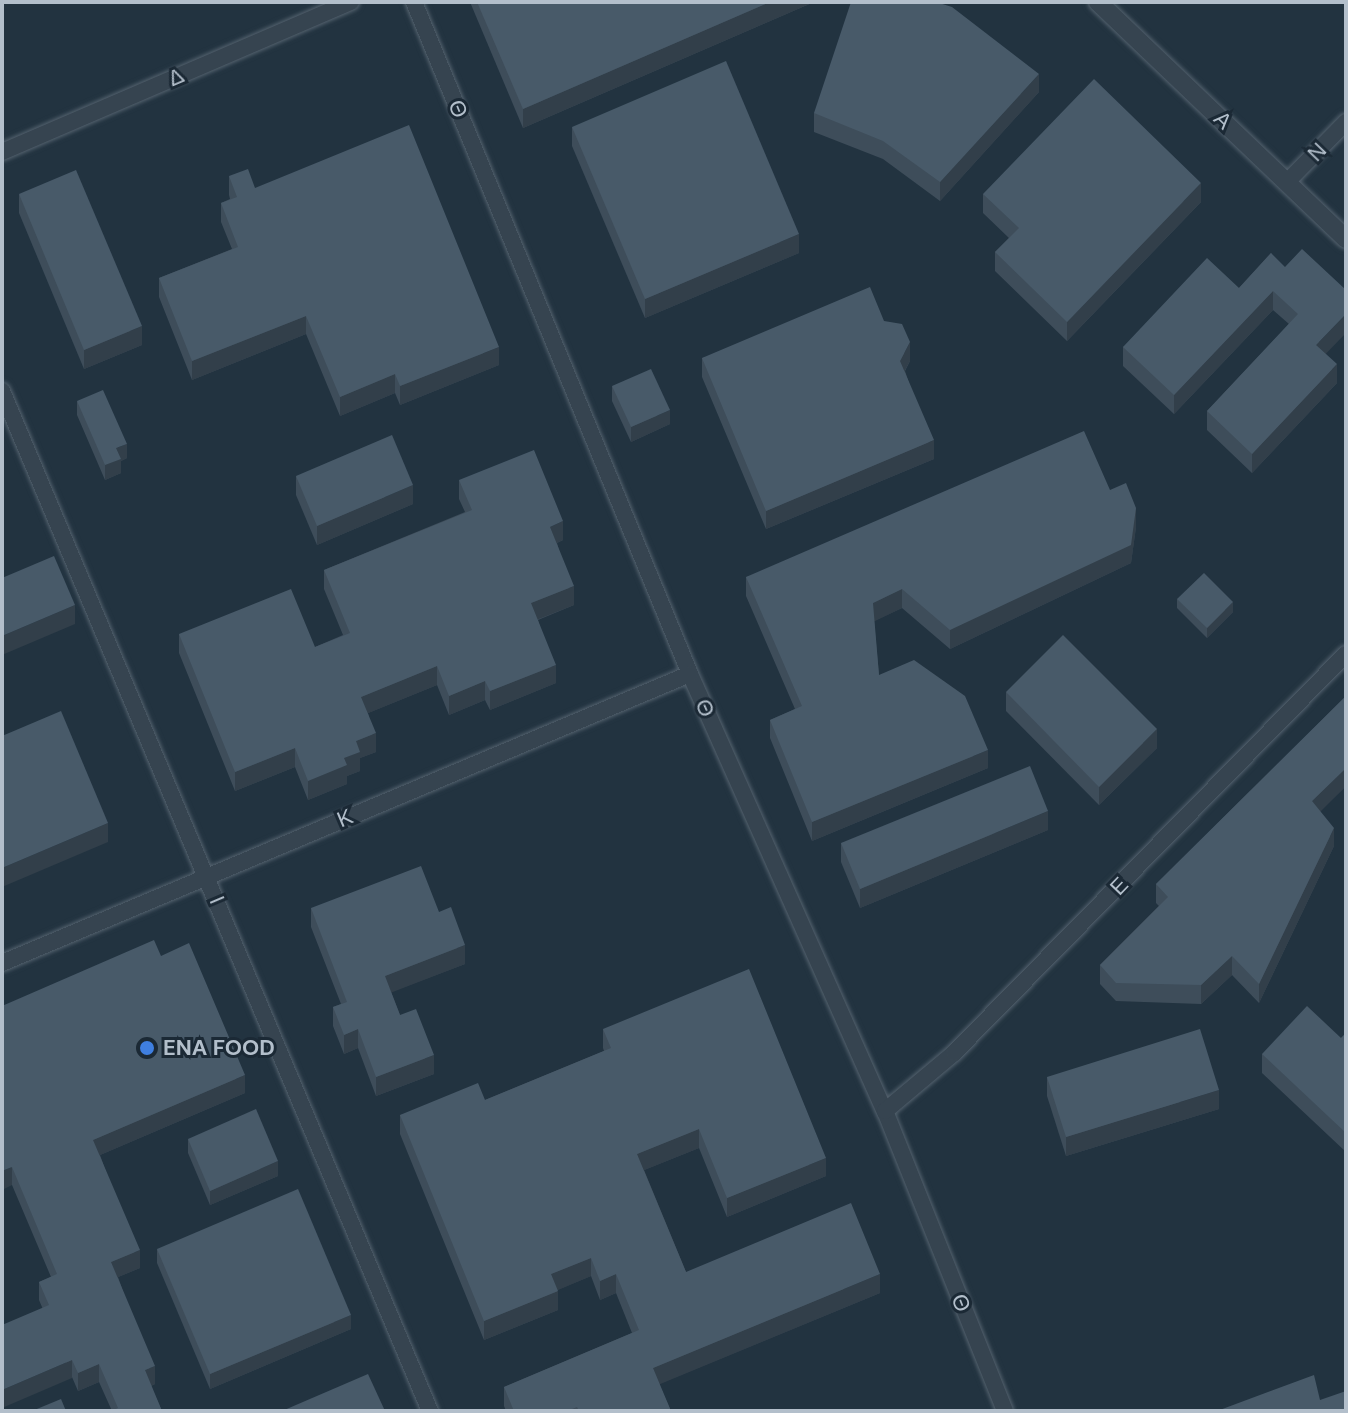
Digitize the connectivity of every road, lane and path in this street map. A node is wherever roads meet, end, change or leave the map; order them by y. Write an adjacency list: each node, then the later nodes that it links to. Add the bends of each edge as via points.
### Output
1 (351, 2): 5 (street, Δ)
2 (414, 2): 10 (street, Θ)
3 (1098, 2): 6 (street, Α)
4 (1346, 122): 6 (street, Ν)
5 (2, 152)
6 (1287, 182): 7 (street, Α)
7 (1346, 239)
8 (2, 391): 11 (street, Ι)
9 (1346, 654): 13 (street, Ε, via 954,1053)
10 (690, 674): 11 (street, Κ); 13 (street, Θ)
11 (207, 875): 12 (street, Κ); 14 (street, Ι)
12 (2, 963)
13 (885, 1111): 15 (street, Θ)
14 (430, 1411)
15 (1005, 1411)

